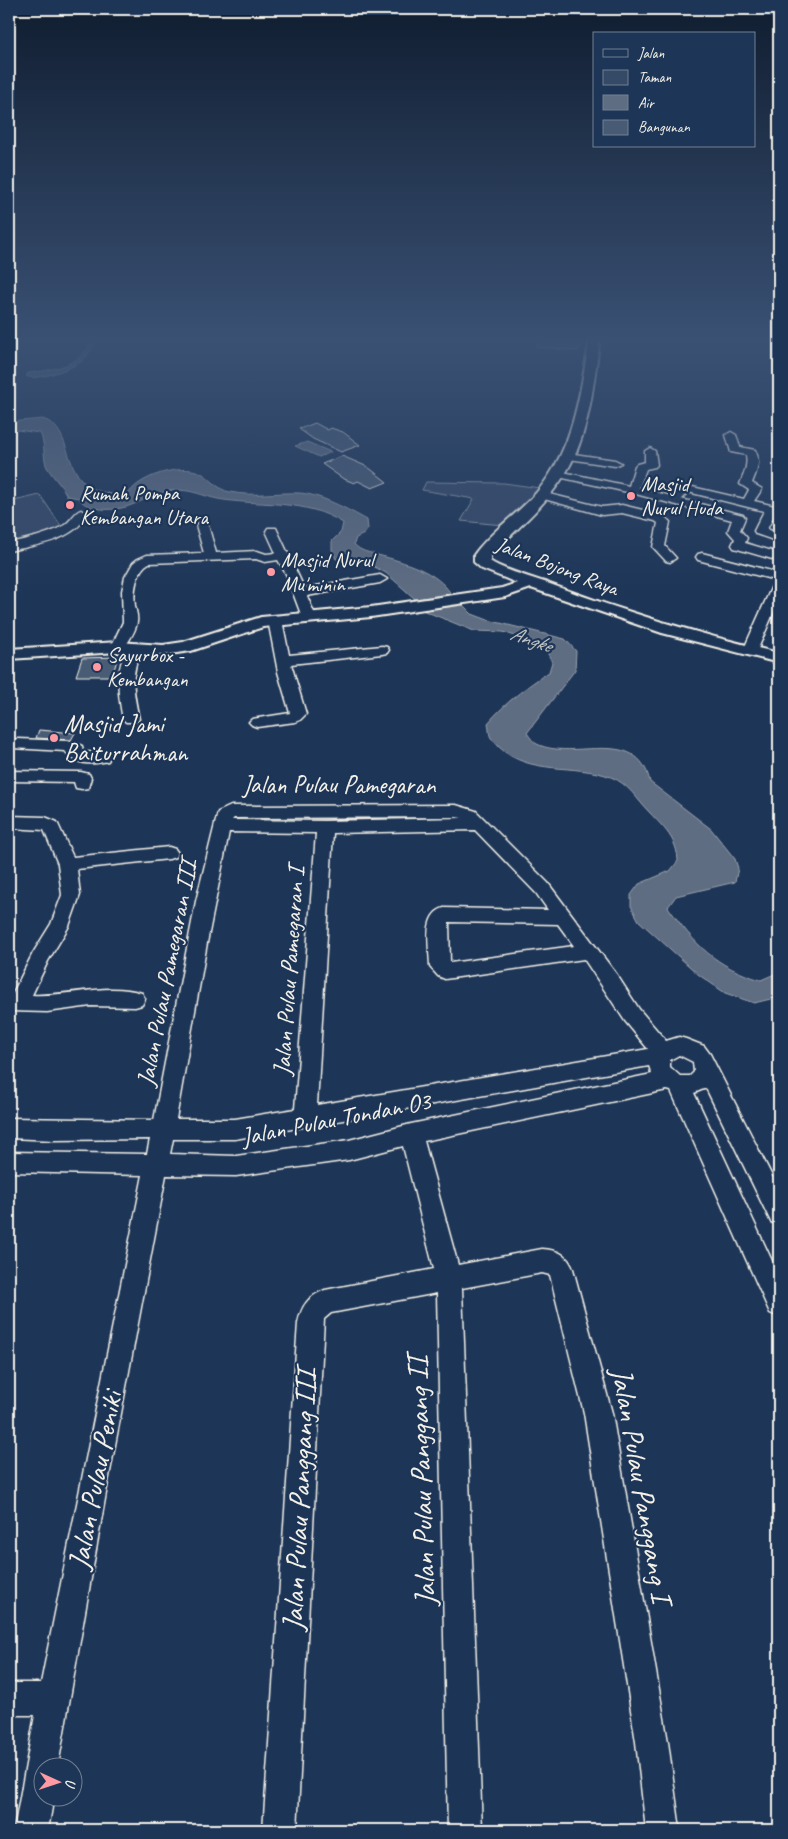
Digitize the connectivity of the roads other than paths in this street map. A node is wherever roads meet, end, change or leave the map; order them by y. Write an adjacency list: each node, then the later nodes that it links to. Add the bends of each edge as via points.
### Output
1 (578, 424): 4 (street, Jalan Bojong Raya)
2 (731, 435): 10 (street, via 734,450 751,452 753,458 754,464 746,484 756,490)
3 (650, 451): 7 (street, via 651,465 642,466)
4 (568, 456): 5 (street); 6 (street, Jalan Bojong Raya)
5 (615, 463)
6 (558, 474): 7 (street); 8 (street, Jalan Bojong Raya)
7 (633, 490): 9 (street)
8 (541, 495): 21 (street, via 602,511 616,508 659,518 664,522 659,547); 24 (street, Jalan Bojong Raya, via 480,558 487,566)
9 (674, 500): 10 (street, via 688,489); 19 (street, via 739,518 734,531 741,538 738,545)
10 (747, 503): 11 (street)
11 (775, 510): 15 (street, via 760,530)
12 (81, 514): 16 (street, via 78,523 64,532)
13 (202, 525): 20 (street)
14 (272, 531): 17 (street)
15 (779, 538)
16 (9, 547)
17 (284, 557): 20 (street); 26 (street)
18 (702, 557): 22 (street)
19 (779, 557)
20 (212, 558): 29 (street, via 141,561 128,594 130,620)
21 (670, 558)
22 (779, 577)
23 (380, 579): 26 (street)
24 (532, 583): 27 (street, via 505,592 371,612); 31 (street, Jalan Bojong Raya, via 639,620)
25 (779, 586): 31 (street)
26 (301, 593): 27 (street)
27 (310, 617): 28 (street)
28 (276, 620): 29 (street, via 185,647 156,651); 34 (street)
29 (126, 648): 32 (street); 35 (street, via 124,685)
30 (382, 650): 34 (street)
31 (750, 651): 33 (street, Jalan Bojong Raya)
32 (10, 655)
33 (779, 658)
34 (283, 660): 36 (street, via 298,715)
35 (132, 720)
36 (257, 722)
37 (13, 743): 38 (street, via 68,746 76,750 78,757); 39 (street)
38 (102, 757)
39 (9, 777): 40 (street, via 82,777)
40 (82, 784)
41 (9, 822): 46 (street, via 50,824)
42 (479, 824): 43 (street, Jalan Pulau Pamegaran, via 470,815 456,811 245,812 226,814); 44 (street, Jalan Pulau Pamegaran); 47 (street, Jalan Pulau Pamegaran, via 542,888)
43 (222, 826): 44 (street, Jalan Pulau Pamegaran); 56 (street, Jalan Pulau Pamegaran III)
44 (325, 827): 54 (street, Jalan Pulau Pamegaran I)
45 (169, 853): 46 (street)
46 (67, 864): 50 (street, via 71,895 60,926)
47 (563, 917): 48 (street, Jalan Pulau Pamegaran); 48 (street, via 444,915 438,922 440,967 445,971)
48 (589, 951): 51 (street, Jalan Pulau Pamegaran)
49 (135, 999): 50 (street)
50 (13, 1003)
51 (660, 1054): 52 (street, via 670,1047 688,1048 697,1053); 53 (street, via 659,1069); 54 (street, Jalan Pulau Tondan O3)
52 (706, 1068): 53 (street, via 702,1079 692,1085); 60 (street)
53 (674, 1082): 57 (street, Jalan Pulau Tondan O3); 62 (street, via 698,1121)
54 (305, 1118): 56 (street, Jalan Pulau Tondan O3, via 235,1129)
55 (9, 1128): 56 (street, Jalan Pulau Tondan O3)
56 (164, 1130): 59 (street, Jalan Pulau Peniki)
57 (411, 1134): 59 (street, Jalan Pulau Tondan O3, via 349,1150 236,1166); 61 (street, Jalan Pulau Panggang II)
58 (9, 1162): 59 (street, Jalan Pulau Tondan O3)
59 (157, 1165): 64 (street, Jalan Pulau Peniki)
60 (779, 1214)
61 (449, 1279): 66 (street, Jalan Pulau Panggang III, via 330,1301 320,1304 312,1312); 67 (street, Jalan Pulau Panggang II); 68 (street, Jalan Pulau Panggang I, via 542,1260 554,1262 561,1268 598,1413 651,1732)
62 (779, 1304)
63 (9, 1699): 64 (street)
64 (53, 1699): 65 (street, Jalan Pulau Peniki)
65 (31, 1830)
66 (280, 1830)
67 (465, 1830)
68 (663, 1830)

